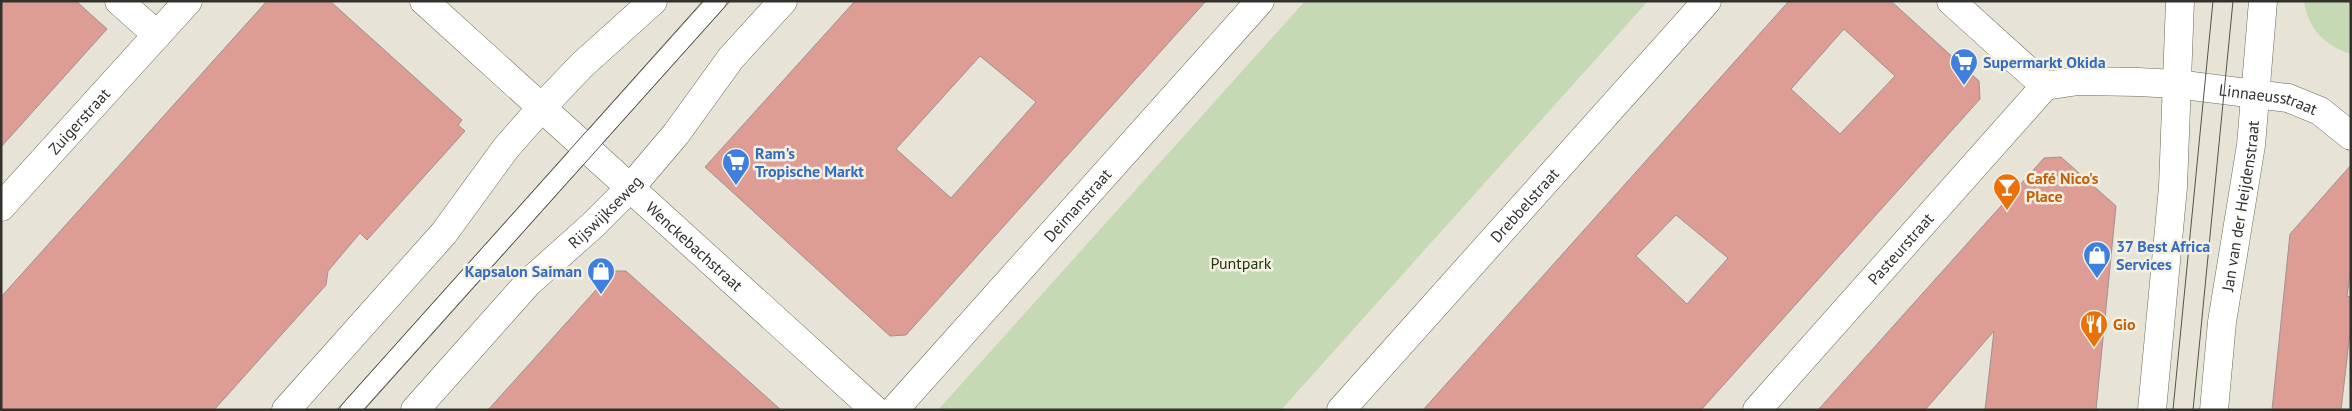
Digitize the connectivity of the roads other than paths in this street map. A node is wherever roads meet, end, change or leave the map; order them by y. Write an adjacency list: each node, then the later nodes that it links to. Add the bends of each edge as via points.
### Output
1 (119, 1): 12 (street)
2 (188, 1): 12 (street)
3 (424, 1): 16 (street, Wenckebachstraat)
4 (653, 1): 16 (street, via 582,64)
5 (717, 1): 18 (lane)
6 (783, 1): 19 (street, Rijswijkseweg, via 731,58 676,134)
7 (1260, 1): 25 (street, Deimanstraat)
8 (1707, 1): 26 (street, Drebbelstraat)
9 (1951, 1): 14 (street)
10 (2180, 1): 13 (street)
11 (2263, 1): 15 (street, Jan van der Heijdenstraat)
12 (157, 35): 20 (street, Zuigerstraat)
13 (2176, 84): 14 (street, Linnaeusstraat, via 2078,81); 15 (street, Linnaeusstraat); 28 (street, via 2170,232)
14 (2045, 86): 27 (street, Pasteurstraat)
15 (2256, 94): 17 (street, Linnaeusstraat, via 2299,100 2330,118); 29 (street, Jan van der Heijdenstraat, via 2246,185 2222,322)
16 (542, 107): 18 (street, Wenckebachstraat); 21 (street, via 506,148 444,233)
17 (2351, 136)
18 (586, 146): 19 (street, Wenckebachstraat); 22 (lane)
19 (631, 187): 23 (street, Rijswijkseweg, via 594,225 528,283); 24 (street, Wenckebachstraat)
20 (1, 207)
21 (286, 410)
22 (350, 410)
23 (415, 410)
24 (875, 410)
25 (894, 410)
26 (1341, 410)
27 (1758, 410)
28 (2152, 410)
29 (2214, 410)

